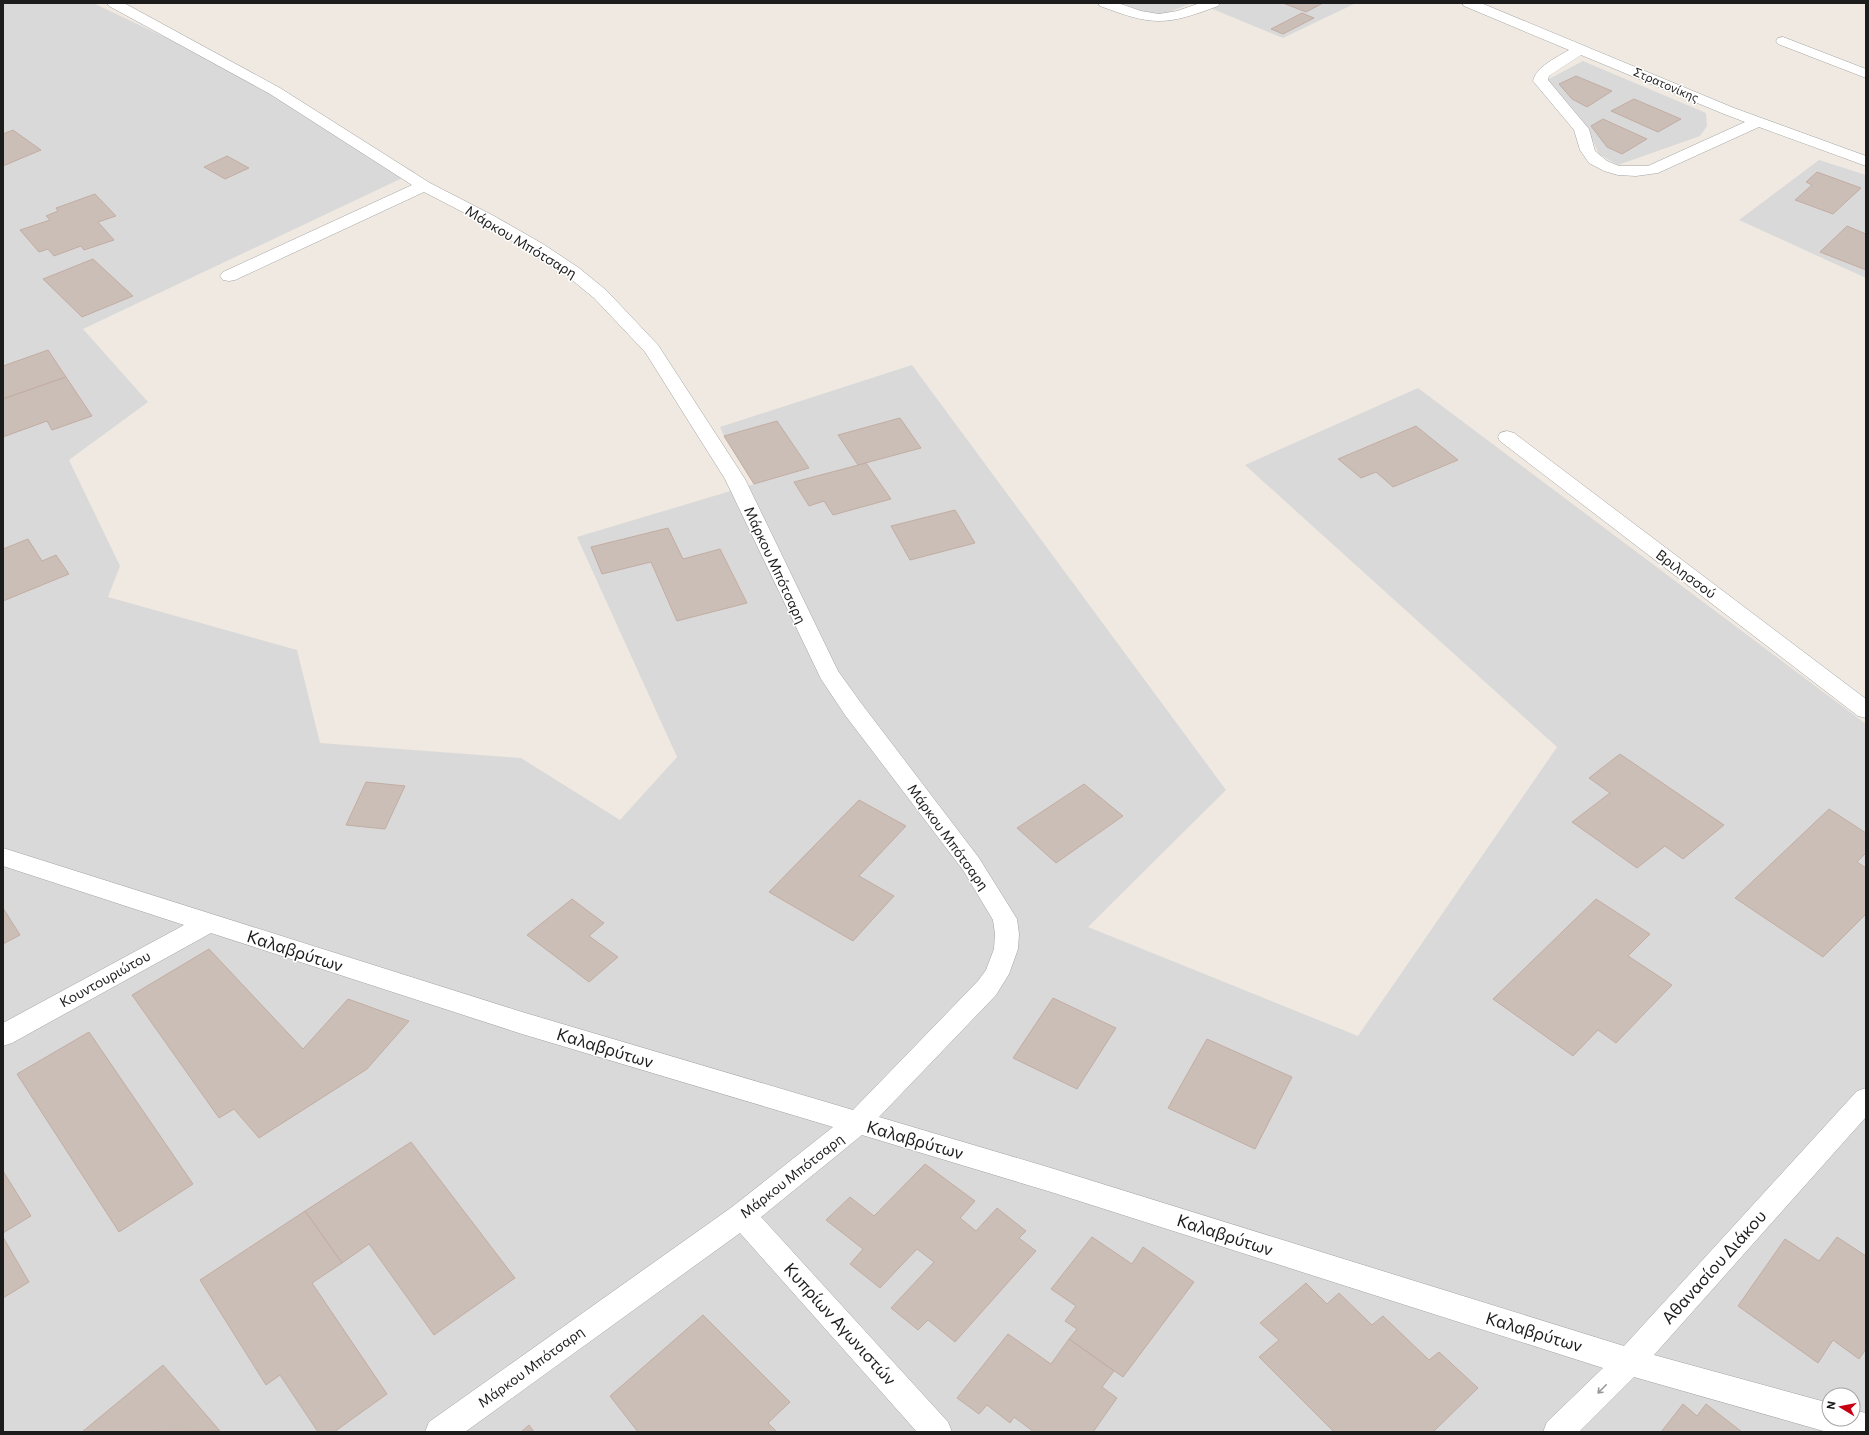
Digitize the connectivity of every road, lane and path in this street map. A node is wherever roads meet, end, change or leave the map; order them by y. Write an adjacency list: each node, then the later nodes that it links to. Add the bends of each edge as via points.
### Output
1 (114, 3): 10 (street, Μάρκου Μπότσαρη, via 275,91)
2 (1105, 3): 3 (street, via 1140,17 1162,19)
3 (1213, 3)
4 (1468, 3): 6 (street, Στρατονίκης)
5 (1782, 41): 7 (street)
6 (1579, 49): 8 (street, Στρατονίκης); 8 (street, via 1544,73 1540,81 1581,129 1588,152 1602,164 1623,171 1652,170)
7 (1866, 74)
8 (1758, 122): 9 (street, Στρατονίκης)
9 (1866, 161)
10 (424, 186): 11 (street); 18 (street, Μάρκου Μπότσαρη, via 488,219 573,272 600,294 652,349 735,480 829,674 971,864 1005,919 1006,949 997,974 987,988)
11 (229, 276)
12 (1507, 437): 13 (street, Βριλησσού)
13 (1866, 710)
14 (3, 857): 15 (street, Καλαβρύτων)
15 (208, 923): 16 (street, Κουντουριώτου); 18 (street, Καλαβρύτων, via 522,1023)
16 (3, 1035)
17 (1866, 1099): 20 (street, Αθανασίου Διάκου)
18 (857, 1123): 19 (street, Μάρκου Μπότσαρη); 20 (street, Καλαβρύτων, via 1051,1180)
19 (742, 1216): 22 (street, Μάρκου Μπότσαρη); 23 (street, Κυπρίων Αγωνιστών)
20 (1629, 1362): 21 (street, Καλαβρύτων); 24 (street, Αθανασίου Διάκου, one-way to 24)
21 (1821, 1416)
22 (440, 1432)
23 (937, 1432)
24 (1558, 1432)

